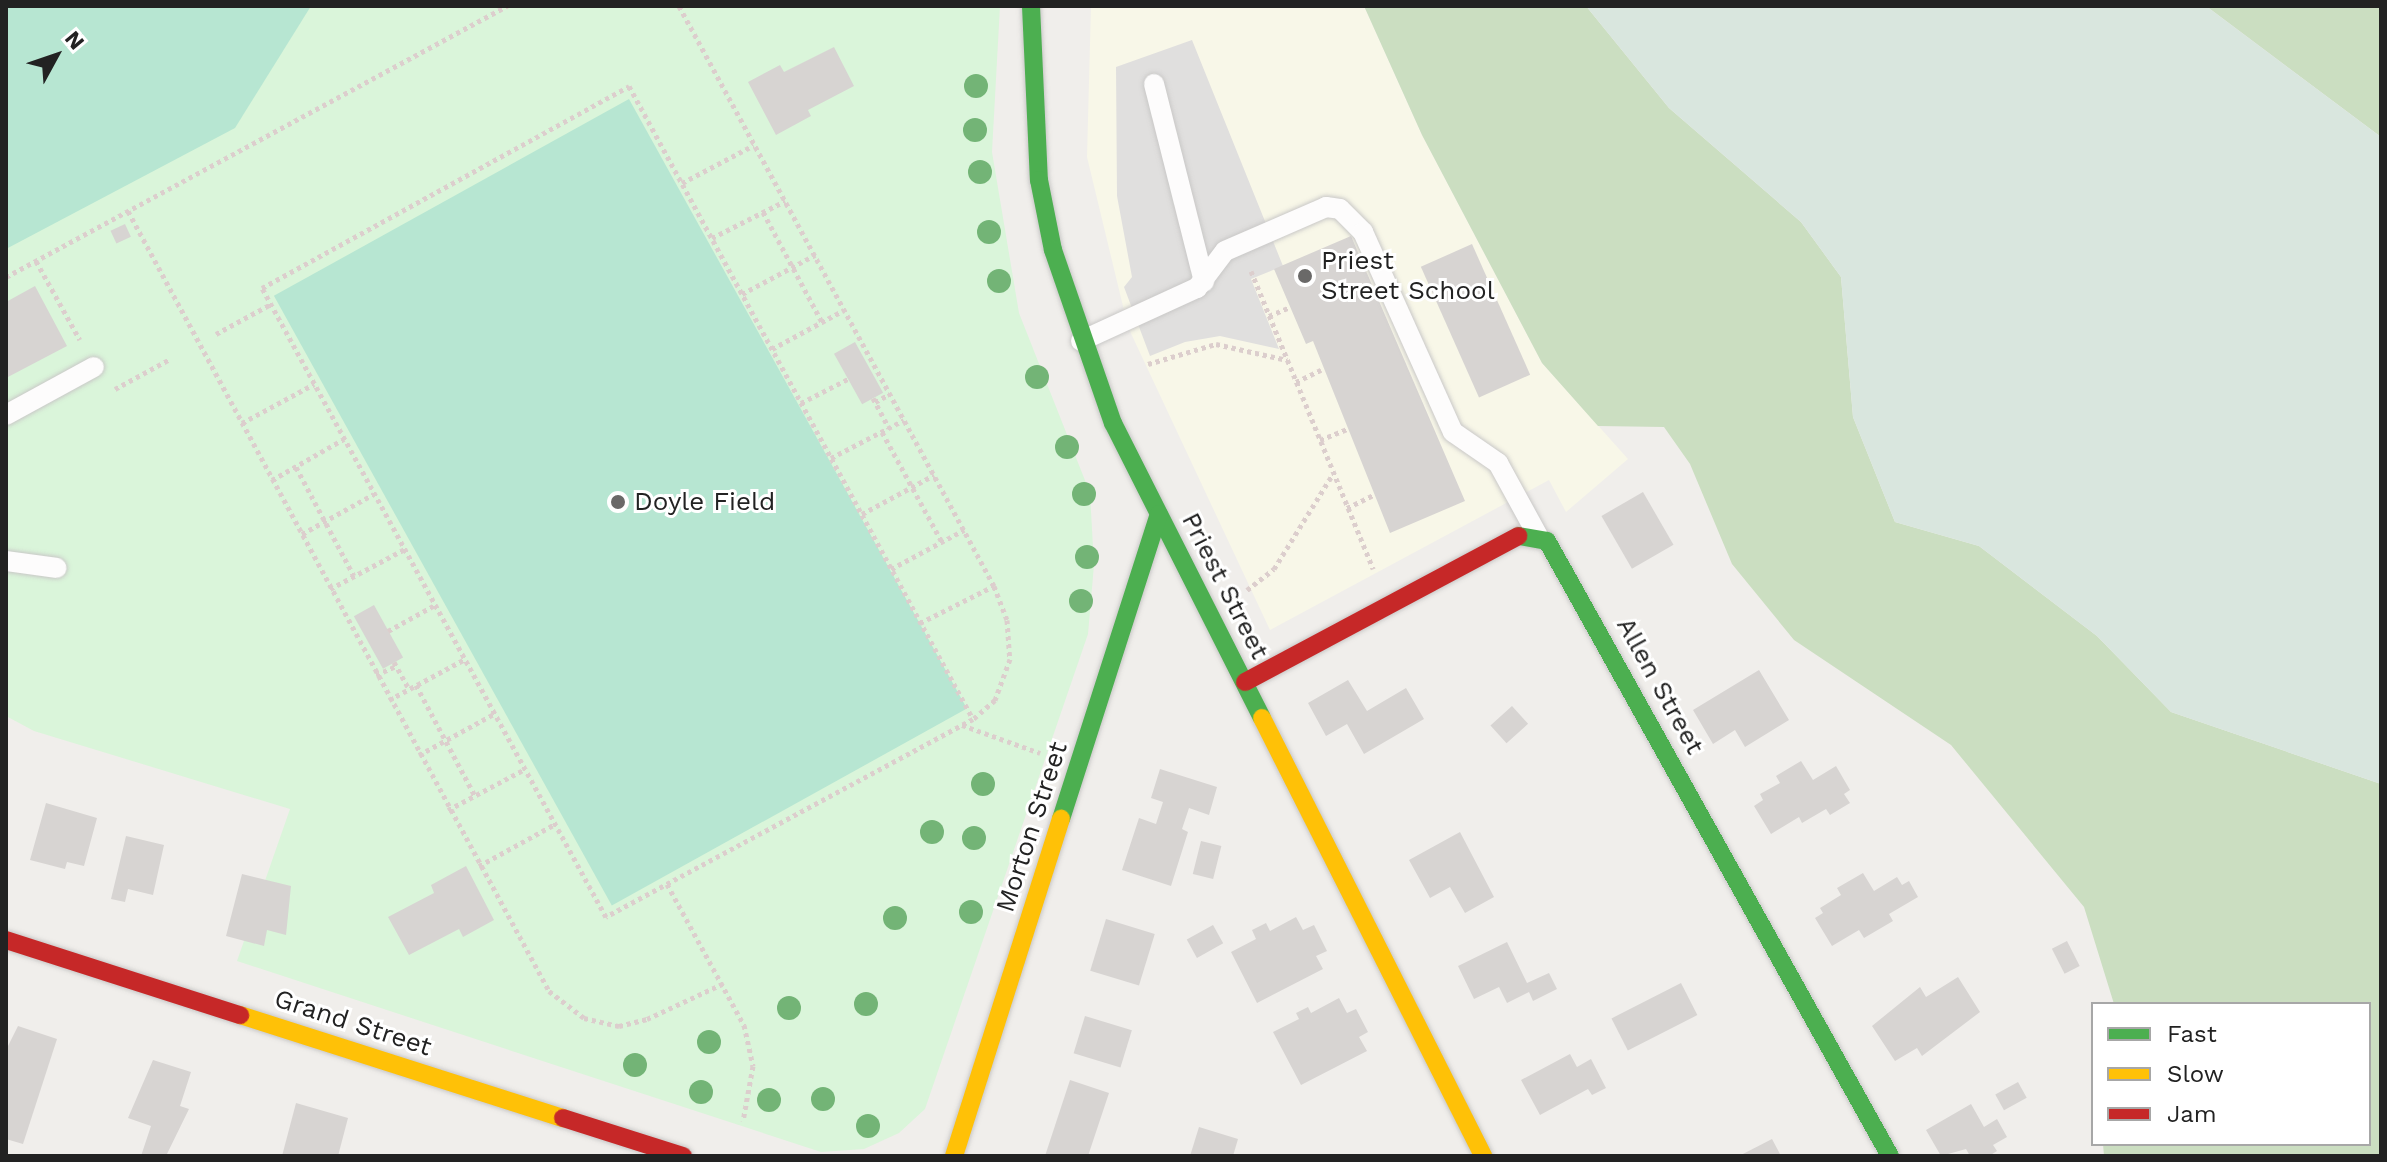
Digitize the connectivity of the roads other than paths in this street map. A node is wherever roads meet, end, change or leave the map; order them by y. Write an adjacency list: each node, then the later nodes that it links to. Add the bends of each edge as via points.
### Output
1 (1031, 6): 4 (street, Priest Street, via 1039,180 1053,250)
2 (1154, 84): 3 (lane)
3 (1204, 282): 4 (lane); 8 (lane, via 1217,258 1326,207 1353,219 1453,432 1498,463)
4 (1081, 341): 7 (street, Priest Street, via 1113,423)
5 (94, 367): 6 (lane)
6 (6, 415)
7 (1159, 514): 11 (street, Priest Street); 14 (street, Morton Street)
8 (1538, 536): 11 (street, via 1519,536); 16 (street, Allen Street, via 1555,552)
9 (6, 561): 10 (lane)
10 (57, 568)
11 (1245, 682): 15 (street, Priest Street)
12 (6, 940): 13 (street, Grand Street)
13 (683, 1156)
14 (954, 1156)
15 (1483, 1156)
16 (1890, 1156)

